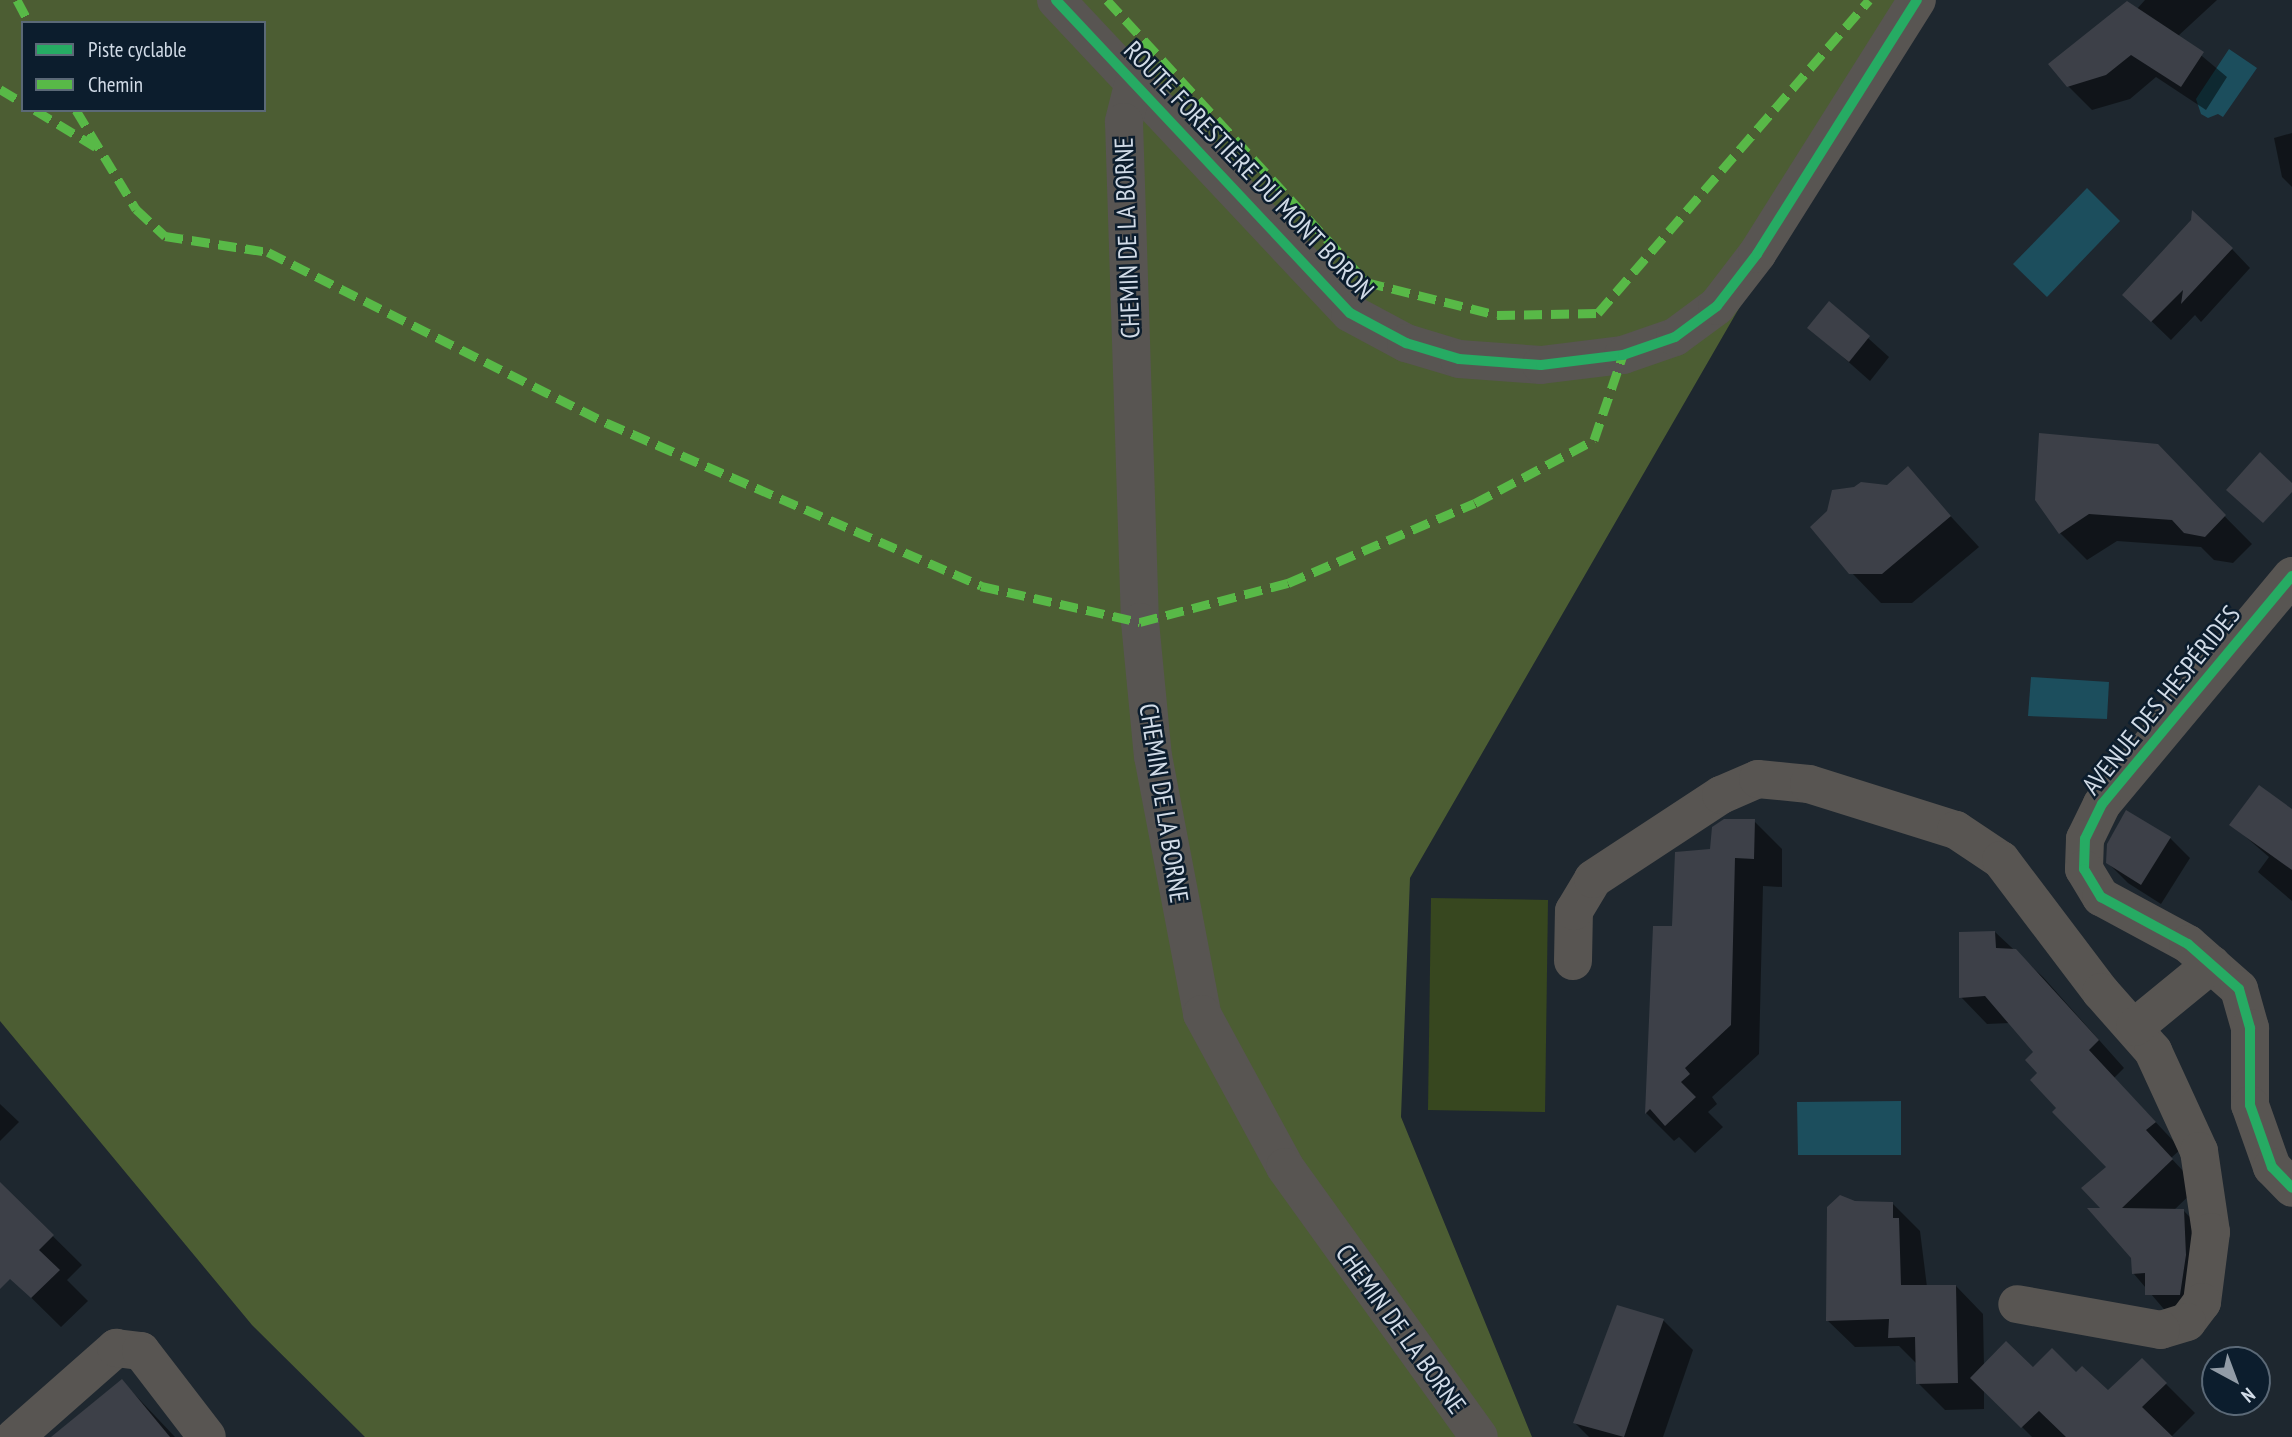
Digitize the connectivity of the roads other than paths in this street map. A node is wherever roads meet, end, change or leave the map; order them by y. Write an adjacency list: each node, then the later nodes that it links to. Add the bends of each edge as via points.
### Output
1 (1056, 0): 3 (street, ROUTE FORESTIÈRE DU MONT BORON)
2 (1917, 0): 3 (street, ROUTE FORESTIÈRE DU MONT BORON, via 1757,254 1717,306 1675,337 1623,355 1541,365 1459,359 1406,343 1350,313)
3 (1133, 85): 12 (street, CHEMIN DE LA BORNE, via 1124,122 1140,622 1153,757 1202,1014 1285,1167)
4 (2292, 576): 6 (street, AVENUE DES HESPÉRIDES, via 2102,804 2085,839 2084,869 2101,897 2189,944)
5 (1573, 961): 7 (street, via 1574,911 1593,879 1721,795 1758,779 1809,784 1956,830 2001,860 2101,992)
6 (2211, 964): 7 (street); 8 (street, AVENUE DES HESPÉRIDES, via 2239,989 2250,1028 2250,1105 2272,1167)
7 (2135, 1027): 9 (street, via 2153,1051 2199,1152 2211,1232 2202,1302 2187,1322 2161,1330)
8 (2292, 1188)
9 (2017, 1304)
10 (15, 1437): 11 (street, via 116,1348 141,1351)
11 (207, 1437)
12 (1479, 1437)

